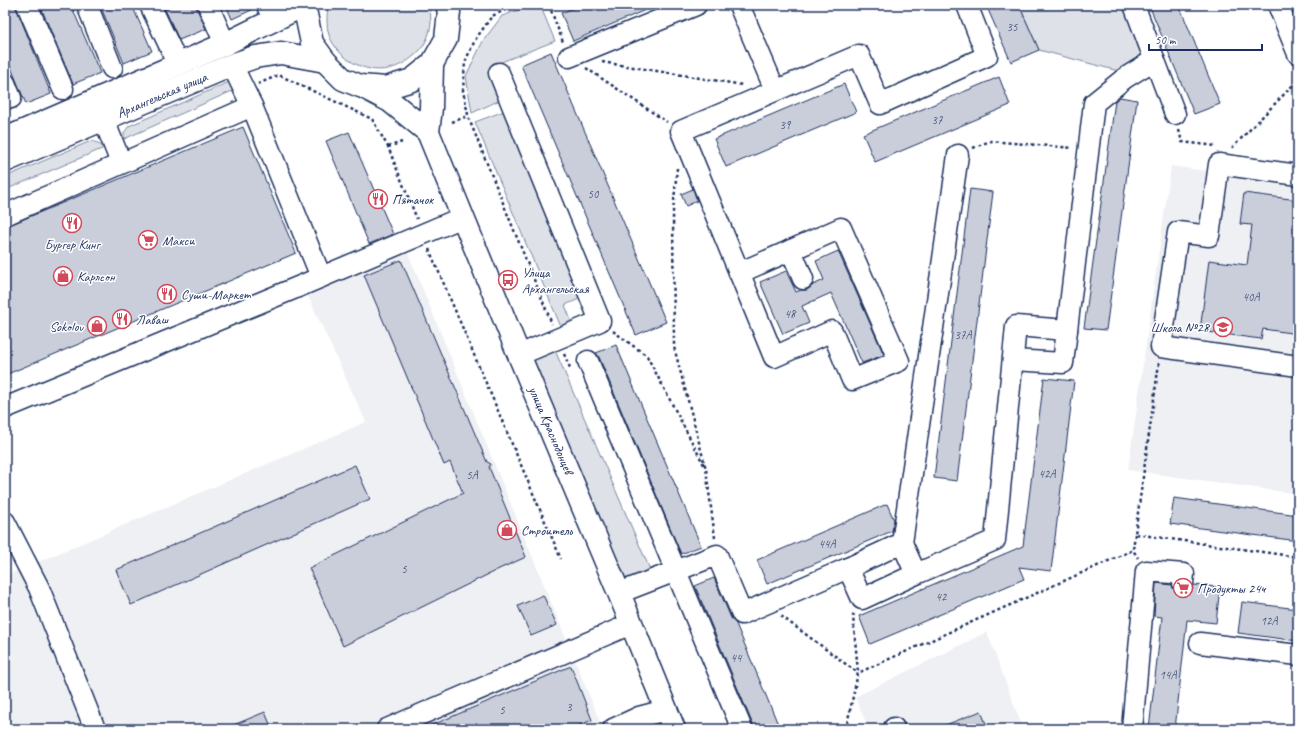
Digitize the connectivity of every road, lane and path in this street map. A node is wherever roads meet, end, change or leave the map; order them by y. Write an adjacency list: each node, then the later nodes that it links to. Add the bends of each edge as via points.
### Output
1 (27, 5): 31 (lane)
2 (87, 5): 25 (lane)
3 (150, 5): 22 (lane)
4 (208, 5): 16 (lane)
5 (304, 5): 15 (main road, Архангельская улица); 20 (main road, улица Краснодонцев, via 312,43)
6 (511, 5): 7 (path)
7 (517, 5)
8 (549, 5): 18 (path)
9 (696, 5): 18 (lane)
10 (739, 5): 32 (lane)
11 (967, 5): 32 (lane, via 987,56 880,104 859,55)
12 (1134, 5): 19 (lane)
13 (1278, 5): 17 (lane)
14 (453, 7): 23 (main road, via 446,39)
15 (270, 13): 16 (main road, Архангельская улица)
16 (225, 44): 22 (main road, Архангельская улица)
17 (1298, 54)
18 (569, 57): 38 (path)
19 (1154, 60): 34 (lane); 45 (lane, via 1094,103)
20 (325, 61): 24 (main road, Архангельская улица, via 281,54); 29 (main road, улица Краснодонцев, via 343,79)
21 (600, 62): 30 (path)
22 (178, 64): 40 (main road, Архангельская улица)
23 (432, 64): 29 (main road, via 412,80 386,88); 39 (main road, улица Краснодонцев)
24 (232, 65): 33 (lane); 36 (main road, Архангельская улица)
25 (112, 68)
26 (499, 74): 58 (lane, via 503,105)
27 (279, 75): 42 (path, via 372,119)
28 (1295, 82): 44 (path, via 1231,148)
29 (360, 86): 39 (main road, улица Краснодонцев, via 390,102)
30 (745, 86)
31 (63, 89)
32 (775, 90): 38 (lane)
33 (252, 106): 49 (lane); 56 (lane)
34 (1175, 114): 43 (path, via 1182,142)
35 (468, 116): 37 (path)
36 (104, 120): 47 (main road, Архангельская улица); 49 (lane)
37 (452, 122)
38 (681, 131): 55 (lane)
39 (428, 132): 52 (main road, улица Краснодонцев)
40 (5, 139)
41 (402, 142): 42 (path)
42 (388, 147): 53 (path)
43 (1217, 147)
44 (1239, 149)
45 (1089, 150): 46 (path, via 990,141); 59 (lane)
46 (958, 155): 69 (lane)
47 (5, 161)
48 (678, 161): 66 (path, via 673,212 674,347)
49 (121, 163): 51 (lane)
50 (1298, 175): 60 (lane, via 1219,164 1209,236 1178,232)
51 (5, 215)
52 (463, 217): 53 (lane); 61 (main road, улица Краснодонцев)
53 (423, 234): 56 (lane); 73 (path)
54 (791, 250): 55 (lane); 55 (lane, via 841,228 899,361 852,380 832,331 774,357); 57 (lane)
55 (740, 274)
56 (321, 277): 65 (lane)
57 (803, 279)
58 (600, 321): 61 (lane); 66 (path, via 647,356)
59 (1068, 330): 62 (lane, via 1063,363); 62 (lane, via 1016,326)
60 (1161, 347): 64 (lane); 68 (path)
61 (520, 355): 79 (main road, улица Краснодонцев)
62 (1013, 360): 77 (lane, via 995,540)
63 (588, 361): 76 (lane)
64 (1298, 366)
65 (5, 408)
66 (706, 469): 71 (path)
67 (5, 522): 88 (lane, via 39,588)
68 (1135, 534): 70 (path); 72 (path)
69 (902, 543): 74 (lane); 77 (lane)
70 (1133, 550): 75 (path); 85 (path)
71 (717, 555): 76 (lane); 81 (lane, via 742,614)
72 (1298, 557)
73 (561, 559)
74 (848, 568): 80 (lane); 81 (lane)
75 (1146, 571): 78 (lane, via 1184,574); 93 (lane)
76 (676, 572): 79 (lane); 91 (lane)
77 (916, 574): 80 (lane)
78 (1184, 583)
79 (619, 593): 82 (main road, улица Краснодонцев)
80 (862, 599): 85 (path, via 853,616)
81 (764, 604): 85 (path)
82 (631, 624): 86 (main road, улица Краснодонцев); 89 (lane)
83 (1200, 643): 84 (lane)
84 (1298, 655)
85 (858, 673): 92 (path)
86 (670, 719): 87 (lane)
87 (641, 723): 90 (lane)
88 (95, 729)
89 (387, 729)
90 (613, 729)
91 (742, 729)
92 (846, 729)
93 (1132, 729)

